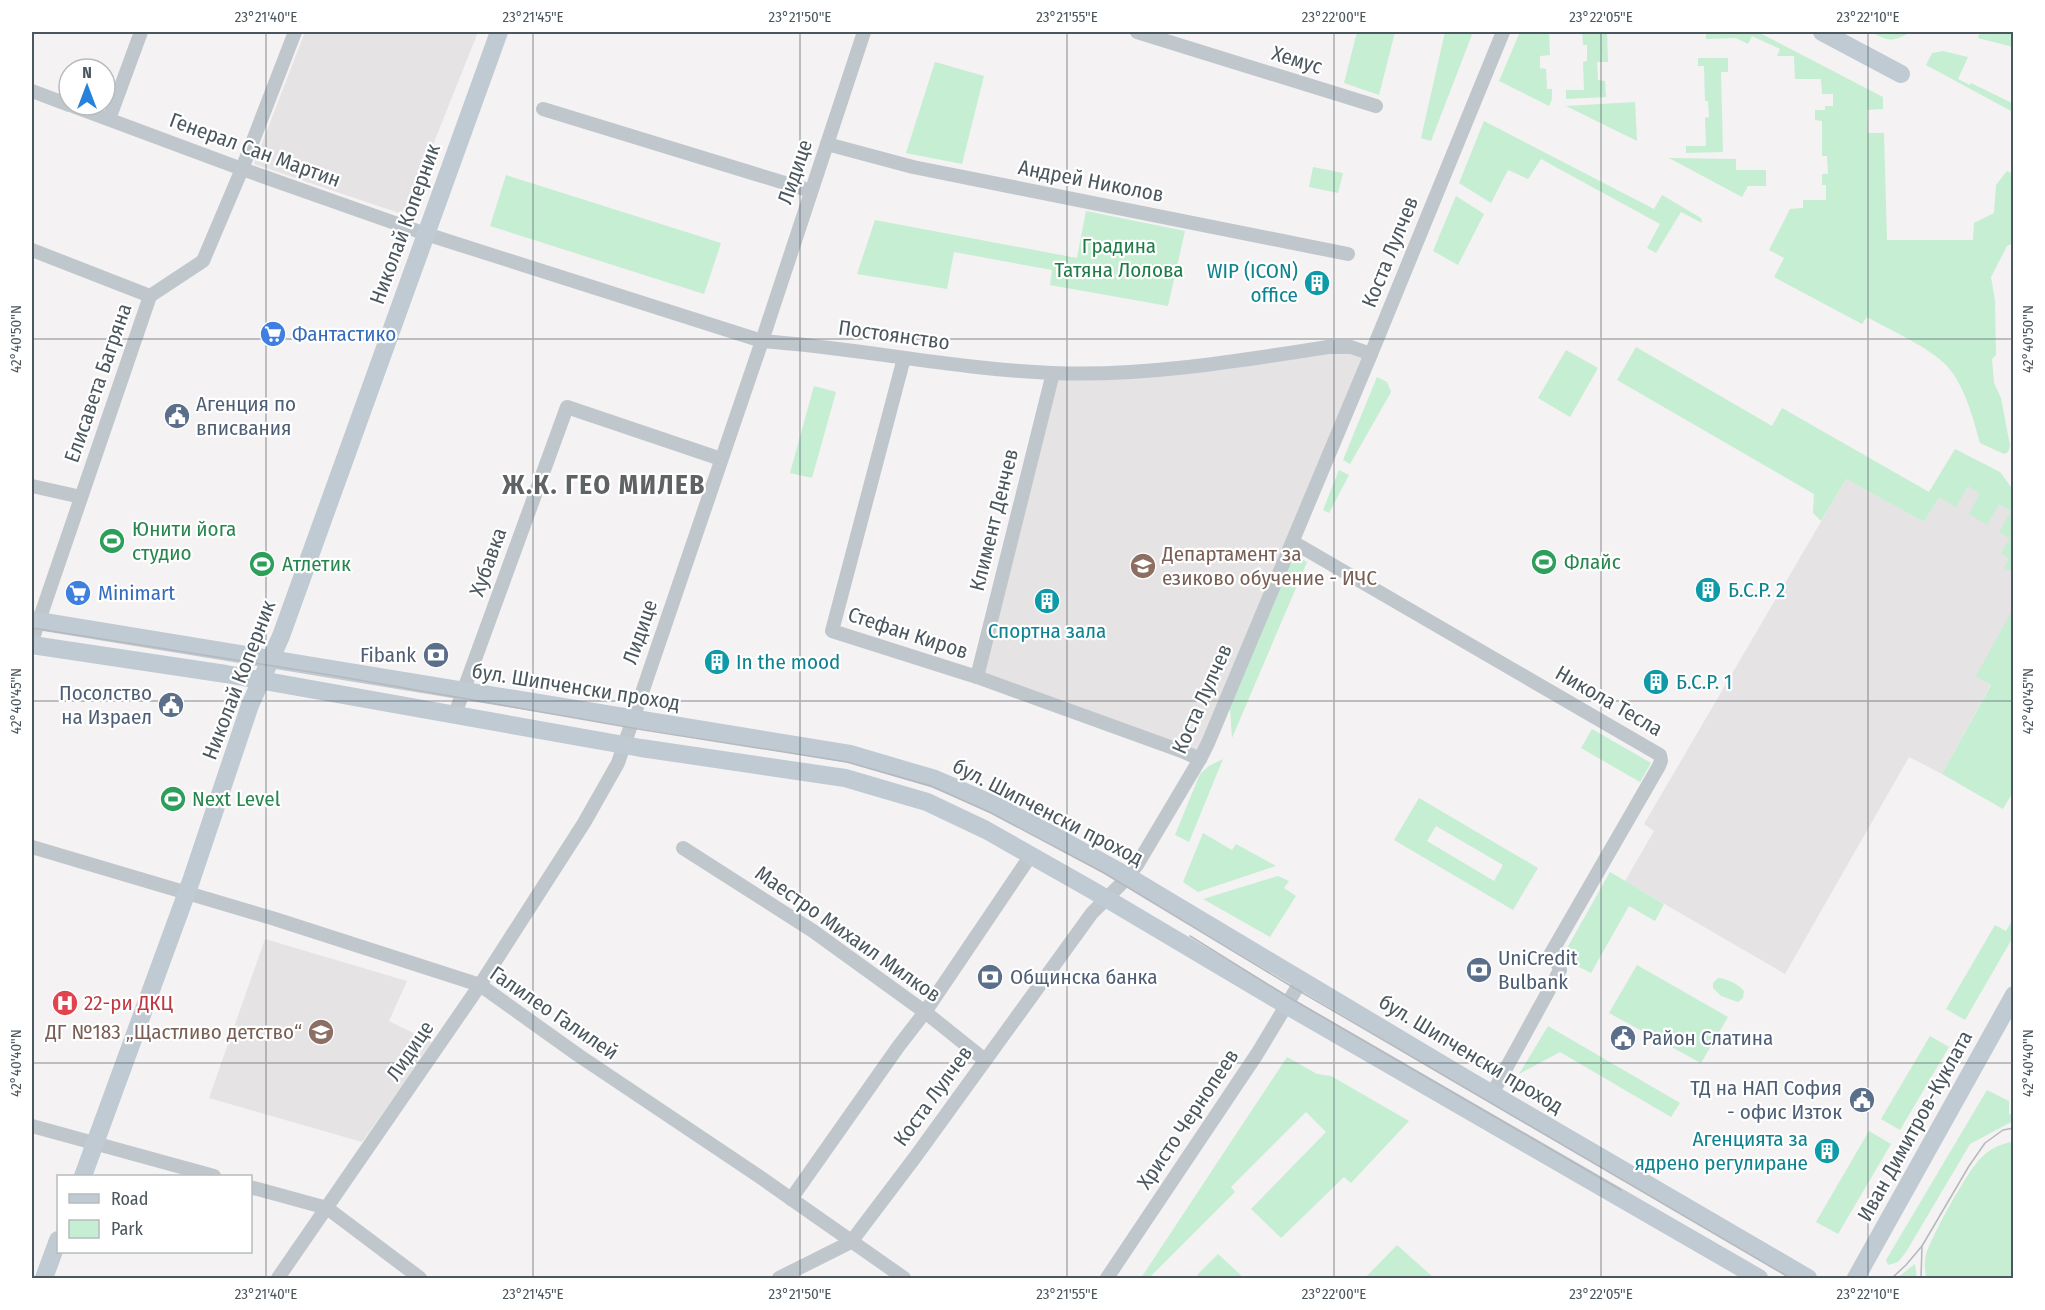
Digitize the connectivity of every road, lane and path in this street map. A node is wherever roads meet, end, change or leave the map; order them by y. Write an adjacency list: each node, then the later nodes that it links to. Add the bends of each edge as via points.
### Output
1 (141, 32): 14 (street)
2 (295, 32): 16 (street, Елисавета Багряна)
3 (499, 32): 18 (main road, Николай Коперник)
4 (864, 32): 15 (street, Лидице)
5 (1137, 32): 11 (street, Хемус)
6 (1503, 32): 23 (street, Коста Лулчев)
7 (1822, 32): 8 (main road)
8 (1900, 74)
9 (32, 91): 10 (street, Генерал Сан Мартин)
10 (57, 100)
11 (1376, 106)
12 (543, 109): 17 (street)
13 (103, 117): 14 (street, Генерал Сан Мартин)
14 (109, 119): 16 (street, Генерал Сан Мартин)
15 (827, 144): 17 (street, Лидице); 20 (street, Андрей Николов, via 913,166)
16 (242, 169): 18 (street, Генерал Сан Мартин); 21 (street, Елисавета Багряна, via 203,261)
17 (811, 191): 22 (street, Лидице)
18 (426, 234): 22 (street, Постоянство); 32 (main road, Николай Коперник)
19 (32, 250): 21 (street)
20 (1348, 254)
21 (150, 296): 28 (street, Елисавета Багряна)
22 (762, 341): 24 (street, Постоянство); 26 (street, Лидице)
23 (1371, 354): 25 (street, Постоянство, via 1351,347 1328,347 1186,367); 29 (street, Коста Лулчев)
24 (904, 358): 25 (street, Постоянство); 33 (street, Стефан Киров, via 832,631)
25 (1053, 374): 33 (street, Климент Денчев)
26 (721, 459): 35 (street, Хубавка, via 567,407); 37 (street, Лидице)
27 (32, 486): 28 (street)
28 (81, 498): 30 (street, Елисавета Багряна)
29 (1293, 542): 39 (street, Коста Лулчев); 52 (street, Никола Тесла, via 1660,755 1659,766 1550,955 1560,970)
30 (35, 621): 31 (street, Елисавета Багряна); 32 (main road, бул. Шипченски проход)
31 (32, 643): 34 (main road)
32 (270, 660): 34 (main road, Николай Коперник); 35 (main road, бул. Шипченски проход)
33 (976, 677): 39 (street, Стефан Киров)
34 (260, 680): 36 (main road); 44 (main road, Николай Коперник)
35 (463, 691): 36 (street, Хубавка); 37 (main road, бул. Шипченски проход)
36 (455, 714): 38 (main road)
37 (632, 719): 38 (street, Лидице); 43 (main road, бул. Шипченски проход, via 850,754 935,779 995,805)
38 (624, 744): 42 (main road, via 845,778 927,802); 47 (street, Лидице, via 618,763 584,823)
39 (1200, 759): 43 (street, Коста Лулчев, via 1144,855)
40 (32, 847): 44 (street, Галилео Галилей)
41 (683, 848): 50 (street, Маестро Михаил Милков, via 807,926)
42 (1030, 855): 45 (main road); 50 (street)
43 (1127, 876): 45 (street, Коста Лулчев); 46 (main road, бул. Шипченски проход)
44 (186, 893): 47 (street, Галилео Галилей); 54 (main road, Николай Коперник)
45 (1106, 898): 49 (main road); 51 (street, Коста Лулчев)
46 (1301, 981): 49 (street, Христо Чернопеев); 52 (main road, бул. Шипченски проход)
47 (480, 985): 58 (street, Галилео Галилей); 59 (street, Лидице)
48 (2013, 994): 70 (main road, Иван Димитров-Куклата)
49 (1286, 1005): 67 (street, Христо Чернопеев); 68 (main road)
50 (925, 1012): 51 (street, Маестро Михаил Милков); 58 (street)
51 (985, 1060): 60 (street, Коста Лулчев)
52 (1492, 1094): 69 (main road, бул. Шипченски проход)
53 (32, 1126): 54 (street)
54 (95, 1143): 55 (main road, Николай Коперник); 56 (street)
55 (83, 1175)
56 (210, 1175)
57 (252, 1188): 59 (street)
58 (791, 1199): 60 (street, Галилео Галилей)
59 (327, 1208): 63 (street, Лидице); 64 (street)
60 (851, 1242): 65 (street, Коста Лулчев); 66 (street, Галилео Галилей)
61 (57, 1243): 62 (main road)
62 (44, 1278)
63 (278, 1278)
64 (420, 1278)
65 (779, 1278)
66 (904, 1278)
67 (1107, 1278)
68 (1759, 1278)
69 (1808, 1278)
70 (1856, 1278)

